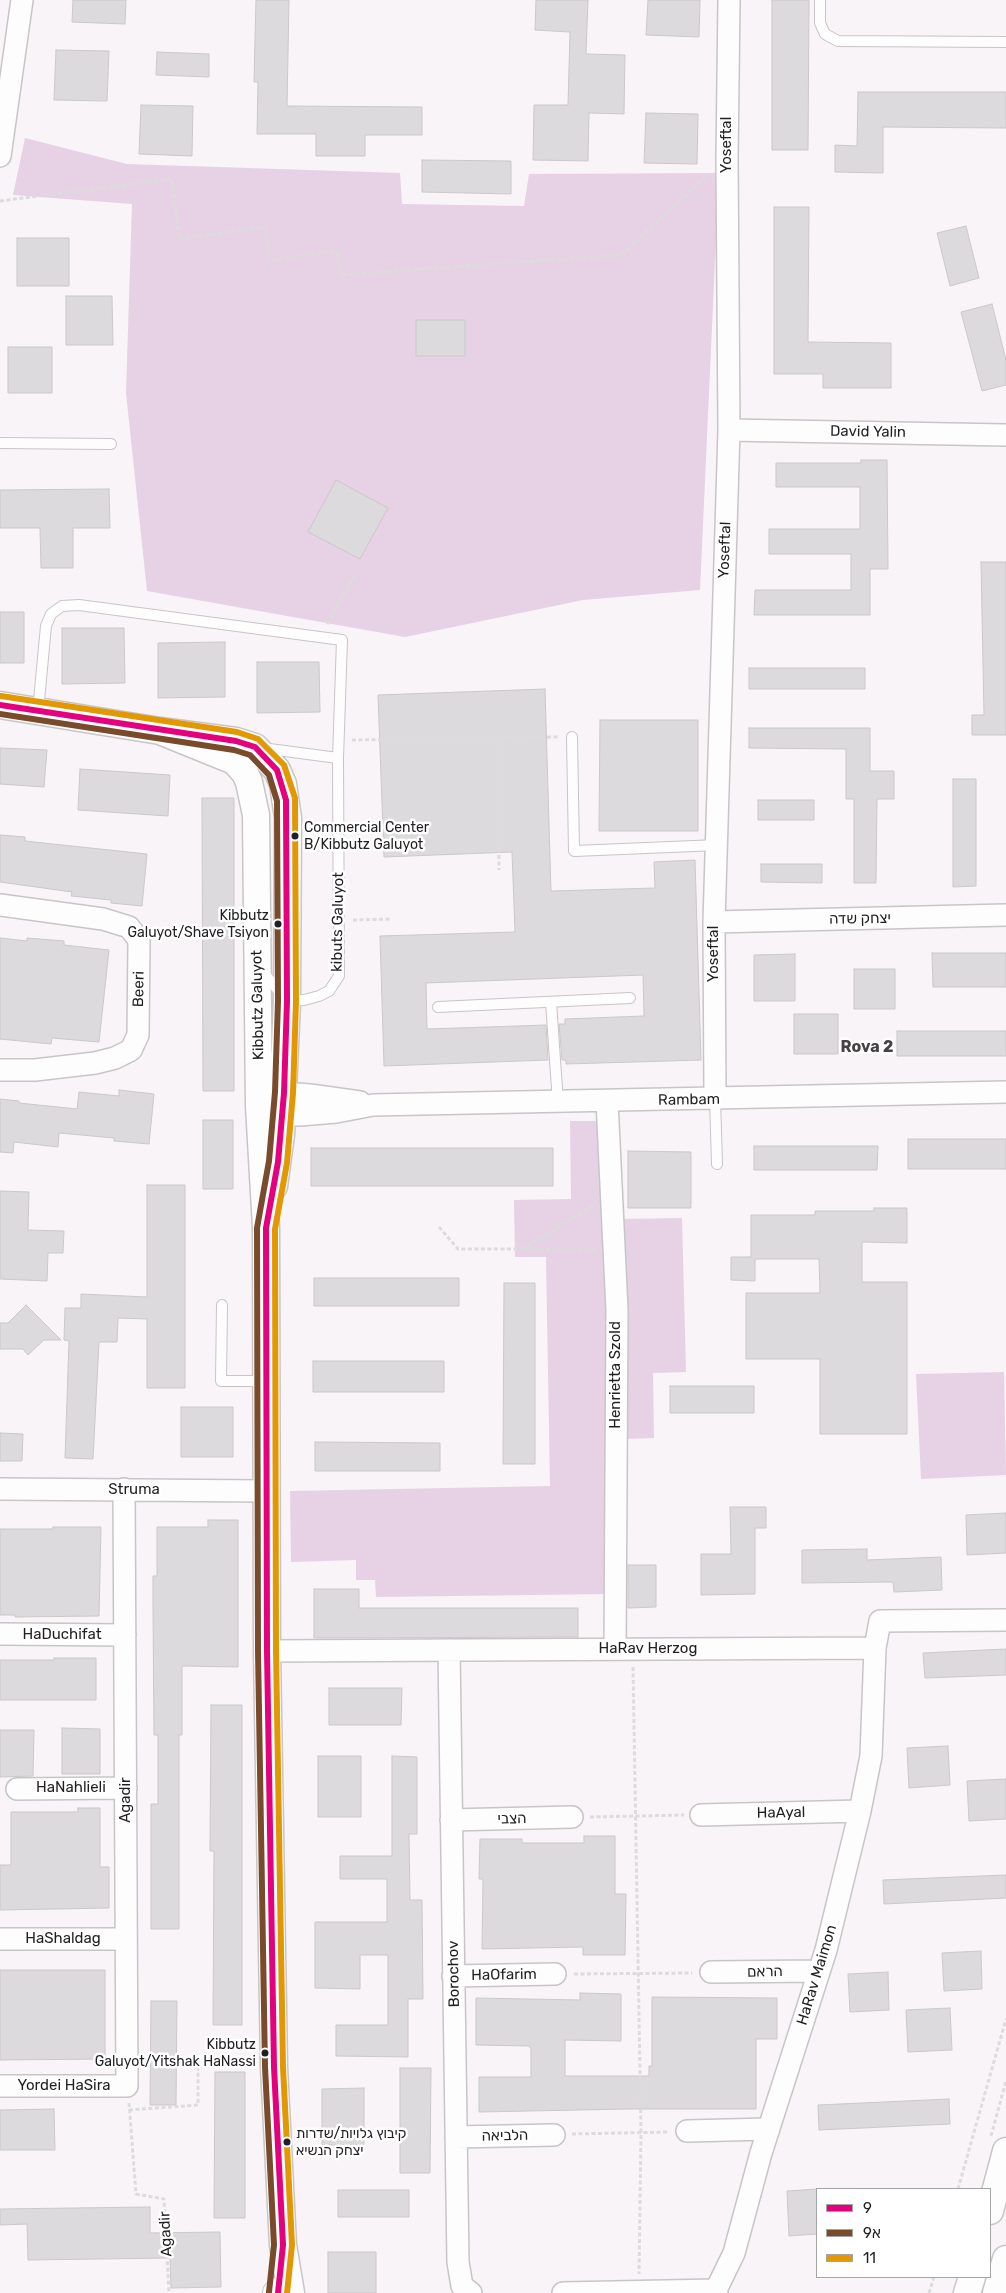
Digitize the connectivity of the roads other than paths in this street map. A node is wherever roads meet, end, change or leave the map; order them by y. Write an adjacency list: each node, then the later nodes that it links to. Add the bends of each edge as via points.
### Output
1 (22, 0): 5 (street)
2 (729, 0): 6 (street, Yoseftal, via 726,158)
3 (820, 0): 4 (lane, via 820,23 825,34 838,41)
4 (1006, 42)
5 (0, 156)
6 (729, 430): 7 (street, David Yalin); 16 (street, Yoseftal)
7 (1006, 435)
8 (0, 444): 9 (lane)
9 (111, 444)
10 (0, 705): 11 (street)
11 (38, 711): 12 (street); 15 (lane, kibuts Galuyot, via 46,626 51,614 62,606 79,605 342,640)
12 (160, 731): 14 (street, via 236,741); 20 (street, Kibbutz Galuyot, via 234,761 250,782 256,815)
13 (572, 736): 16 (lane, via 574,851)
14 (255, 747): 15 (lane); 22 (street, Kibbutz Galuyot, via 277,770 286,800)
15 (338, 758): 22 (lane, kibuts Galuyot, via 340,965 335,984 329,991 314,998)
16 (718, 845): 19 (street, Yoseftal)
17 (0, 905): 25 (street, Beeri, via 103,919 129,927 139,940 138,1035 131,1050 95,1063 35,1070)
18 (1006, 915): 19 (street, יצחק שדה)
19 (714, 922): 27 (street, Yoseftal)
20 (258, 962): 22 (lane); 31 (street, Kibbutz Galuyot)
21 (630, 998): 23 (lane)
22 (287, 1001): 30 (street, Kibbutz Galuyot)
23 (551, 1002): 24 (lane); 29 (lane)
24 (438, 1007)
25 (0, 1070)
26 (1006, 1092): 27 (street, Rambam)
27 (715, 1099): 28 (street, Rambam); 32 (lane)
28 (607, 1102): 29 (street, Rambam); 43 (street, Henrietta Szold, via 617,1310)
29 (558, 1103): 30 (street, Rambam, via 373,1105 336,1112)
30 (284, 1104): 31 (street, Rambam); 33 (street, Kibbutz Galuyot)
31 (259, 1106): 33 (street, Kibbutz Galuyot)
32 (717, 1164)
33 (266, 1228): 35 (street, Kibbutz Galuyot)
34 (222, 1305): 35 (lane, via 222,1382)
35 (267, 1381): 38 (street, Kibbutz Galuyot)
36 (0, 1489): 37 (street, Struma)
37 (124, 1489): 38 (street, Struma); 41 (street, Agadir)
38 (267, 1491): 45 (street, Kibbutz Galuyot)
39 (1006, 1620): 42 (street, via 880,1621)
40 (0, 1634): 41 (street, HaDuchifat)
41 (124, 1635): 46 (street, Agadir)
42 (875, 1648): 43 (street, HaRav Herzog); 48 (street, HaRav Maimon, via 871,1756)
43 (624, 1649): 44 (street, HaRav Herzog)
44 (449, 1650): 45 (street, HaRav Herzog); 51 (street, Borochov)
45 (267, 1651): 66 (street, Kibbutz Galuyot, via 274,2067)
46 (126, 1788): 47 (street, HaNahlieli); 52 (street, Agadir)
47 (17, 1789)
48 (860, 1811): 49 (street, HaAyal); 54 (street, HaRav Maimon)
49 (701, 1815)
50 (572, 1817): 51 (street, הצבי)
51 (451, 1820): 57 (street, Borochov)
52 (126, 1939): 53 (street, HaShaldag); 59 (street, Agadir)
53 (0, 1940)
54 (819, 1971): 55 (street, הראם); 60 (street, HaRav Maimon)
55 (711, 1972)
56 (556, 1974): 57 (street, HaOfarim)
57 (454, 1976): 63 (street, Borochov)
58 (0, 2086): 59 (street, Yordei HaSira)
59 (127, 2086)
60 (769, 2129): 61 (street); 69 (street, HaRav Maimon, via 734,2253)
61 (687, 2131)
62 (554, 2135): 63 (street, הלביאה)
63 (456, 2137): 72 (street, Borochov, via 458,2262 462,2286)
64 (1006, 2151): 65 (street)
65 (991, 2206)
66 (283, 2245): 70 (street, Kibbutz Galuyot); 71 (street, Kibbutz Galuyot)
67 (1006, 2259): 75 (street)
68 (972, 2278): 74 (street)
69 (717, 2291): 73 (street)
70 (278, 2293)
71 (291, 2293)
72 (471, 2293)
73 (563, 2293)
74 (967, 2293)
75 (996, 2293)

